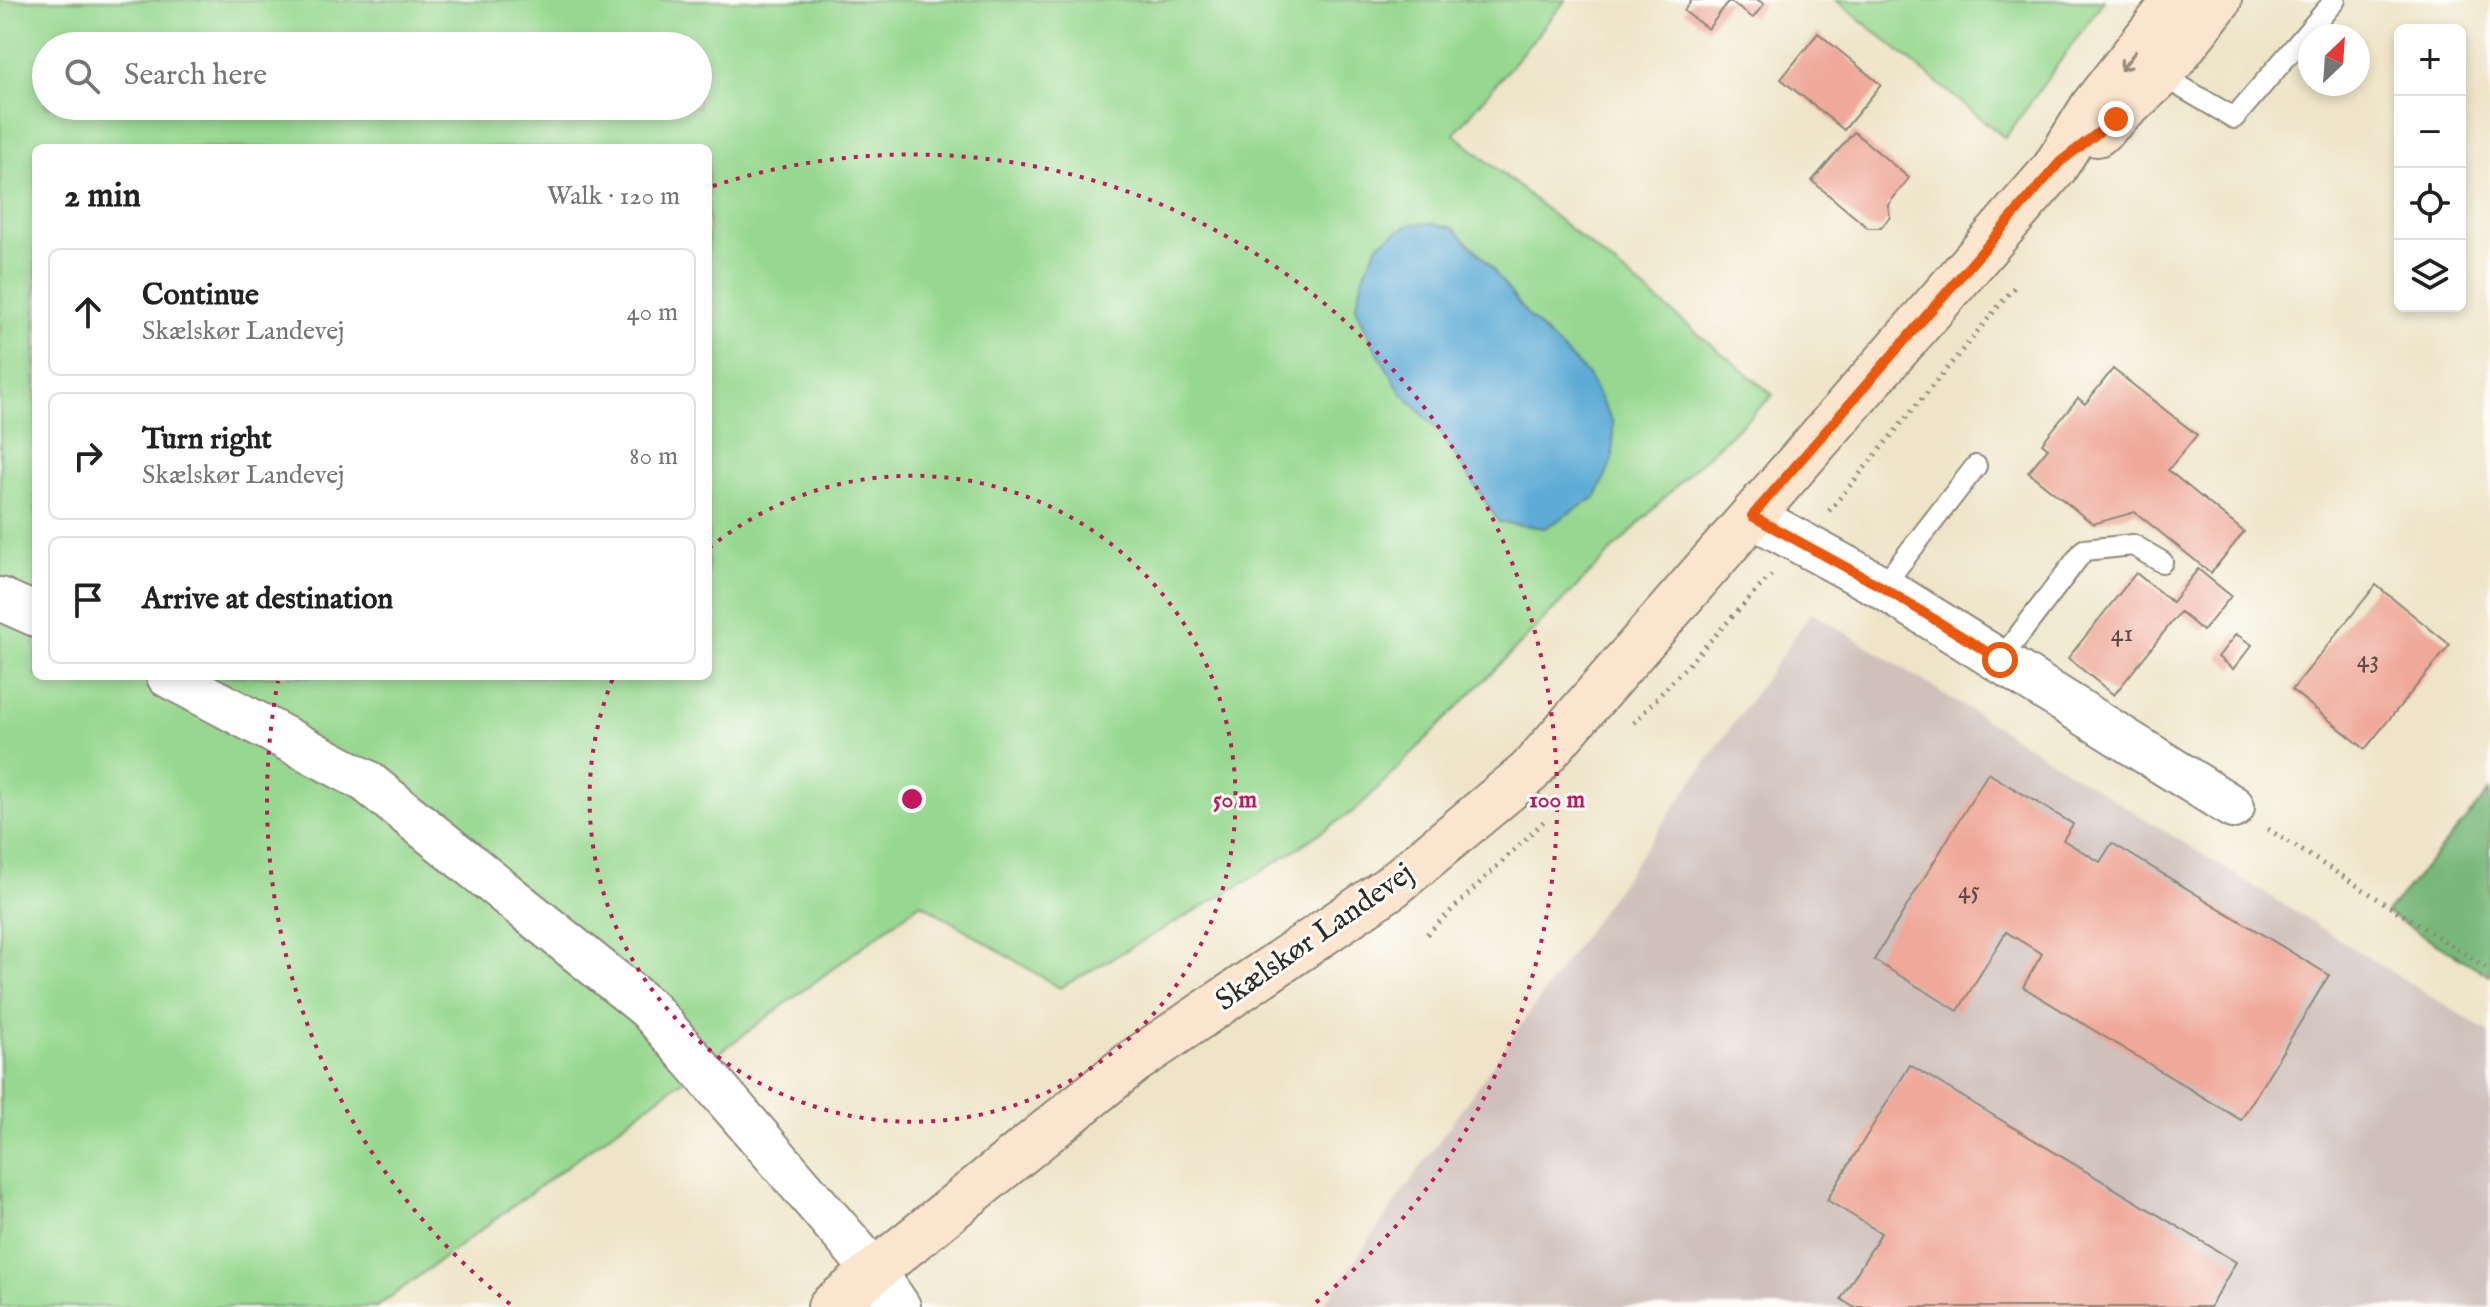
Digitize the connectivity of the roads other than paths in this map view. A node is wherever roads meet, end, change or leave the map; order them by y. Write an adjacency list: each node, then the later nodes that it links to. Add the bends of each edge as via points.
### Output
1 (2176, 0): 5 (street, Skælskør Landevej, one-way to 5, via 2093,106)
2 (2219, 0): 4 (street, Skælskør Landevej)
3 (2335, 0): 4 (lane, via 2234,118)
4 (2161, 75): 5 (street, Skælskør Landevej)
5 (2060, 162): 7 (street, Skælskør Landevej)
6 (1976, 466): 9 (lane)
7 (1752, 516): 9 (street); 15 (street, Skælskør Landevej, via 1529,772 1391,887 1133,1062)
8 (2162, 562): 12 (lane, via 2133,545 2084,550)
9 (1882, 587): 12 (street)
10 (0, 599): 11 (street)
11 (32, 613)
12 (2000, 660): 14 (street)
13 (176, 680): 15 (street, via 366,781 649,1009)
14 (2233, 807)
15 (887, 1290): 16 (street, Skælskør Landevej)
16 (830, 1307)

